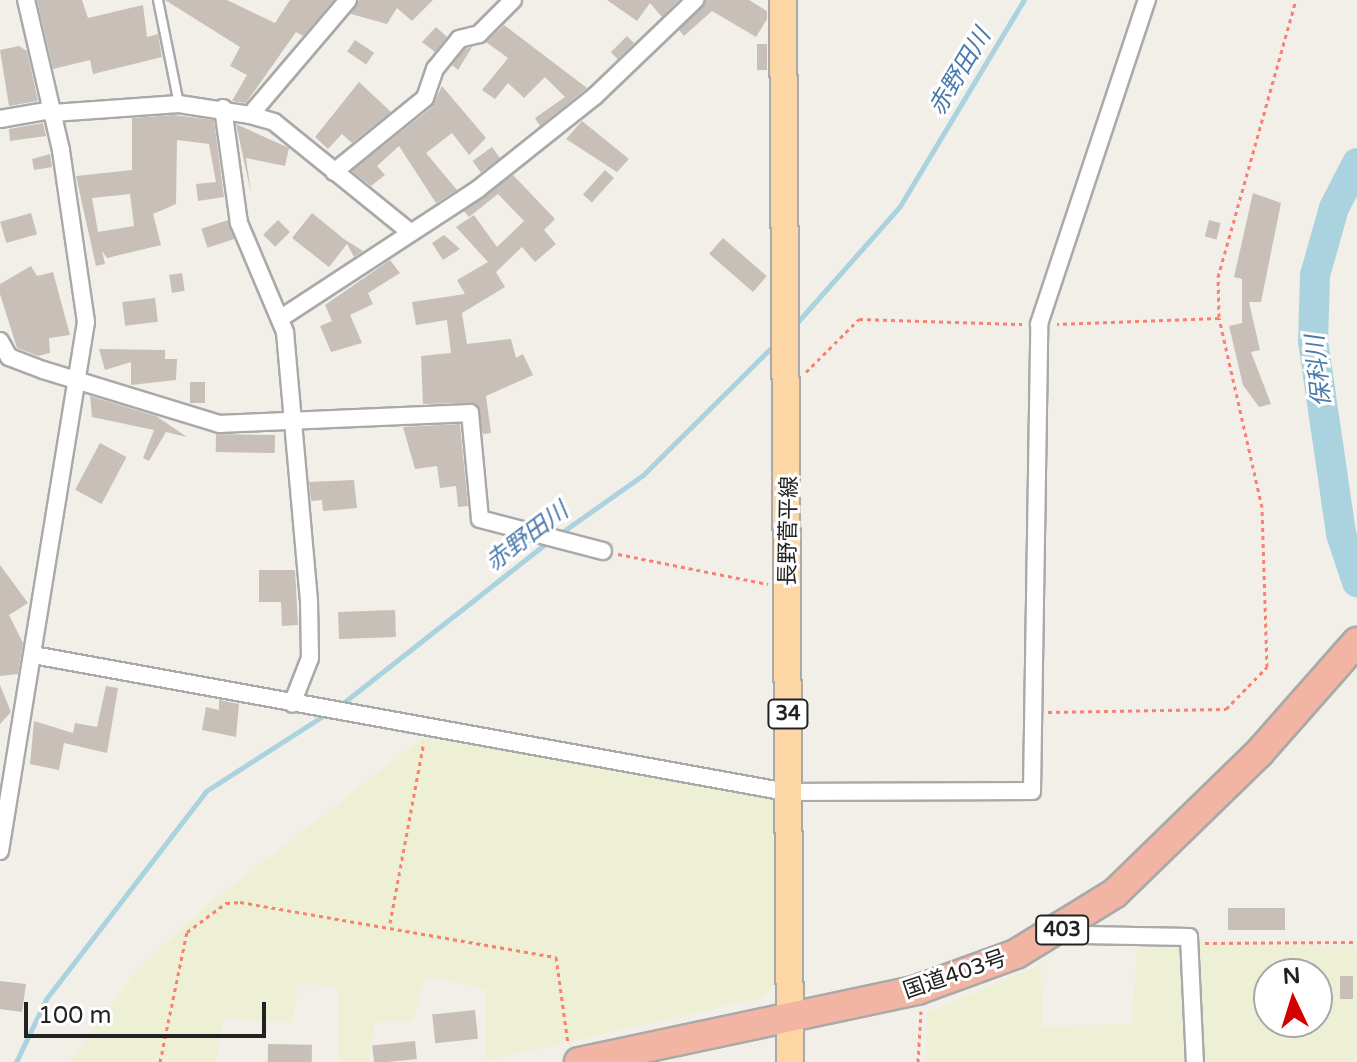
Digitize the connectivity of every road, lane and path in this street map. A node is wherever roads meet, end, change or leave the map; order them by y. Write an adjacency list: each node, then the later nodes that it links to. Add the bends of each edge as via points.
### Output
1 (26, 0): 11 (street)
2 (158, 0): 9 (lane)
3 (348, 0): 12 (street)
4 (513, 0): 14 (street, via 479,34 459,39 435,69 425,98)
5 (695, 0): 15 (street, via 595,96)
6 (783, 0): 20 (main road, 長野菅平線 / 34)
7 (1147, 0): 18 (street)
8 (1296, 0): 17 (path, via 1218,277)
9 (179, 104): 10 (street); 11 (street)
10 (223, 108): 12 (street); 16 (street, via 239,223)
11 (52, 111): 13 (street); 21 (street, via 86,322)
12 (250, 115): 14 (street, via 274,122)
13 (0, 119)
14 (334, 172): 15 (street)
15 (411, 233): 16 (street)
16 (281, 318): 22 (street)
17 (1219, 318): 18 (path); 28 (path, via 1262,507 1267,667 1226,709)
18 (1039, 324): 20 (path, via 859,319 813,371); 28 (street)
19 (0, 341): 21 (street, via 9,357)
20 (791, 371): 24 (main road, 長野菅平線 / 34)
21 (80, 377): 22 (street, via 176,416); 26 (street)
22 (292, 426): 23 (street, via 470,413 480,519); 27 (street, via 310,658)
23 (603, 551): 24 (path)
24 (789, 589): 30 (main road, 長野菅平線 / 34)
25 (1357, 642): 33 (highway, 国道403号 / 403, via 1180,833)
26 (33, 655): 27 (street); 31 (street)
27 (292, 704): 29 (street, via 323,705)
28 (1033, 712): 30 (street, via 1032,791)
29 (421, 726): 30 (street); 32 (path)
30 (787, 792): 37 (main road, 長野菅平線 / 34)
31 (0, 851)
32 (390, 925): 39 (path, via 556,957); 40 (path, via 226,903 187,932)
33 (1068, 926): 35 (street, via 1083,935 1189,937); 37 (highway, 国道403号 / 403, via 917,990)
34 (1357, 942): 35 (path)
35 (1194, 943): 43 (street)
36 (921, 1011): 42 (path)
37 (790, 1018): 38 (highway, 国道403号 / 403); 41 (main road, 長野菅平線 / 34)
38 (667, 1053): 39 (highway, 国道403号 / 403)
39 (574, 1054)
40 (160, 1062)
41 (790, 1062)
42 (918, 1062)
43 (1195, 1062)

